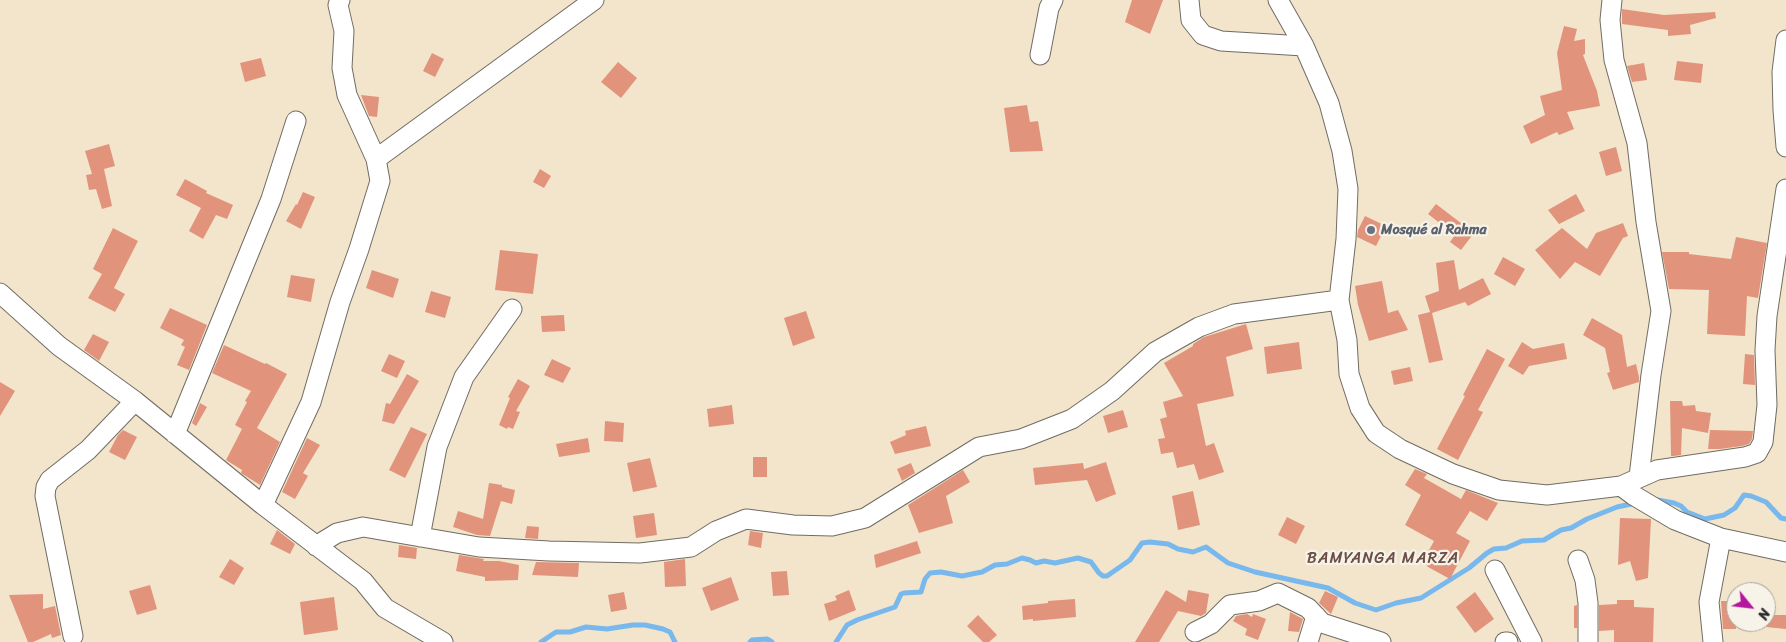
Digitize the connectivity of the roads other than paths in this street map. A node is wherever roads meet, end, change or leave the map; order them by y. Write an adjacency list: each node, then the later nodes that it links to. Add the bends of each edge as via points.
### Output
1 (340, 0): 12 (street, via 338,5 344,31 342,68 347,95)
2 (594, 0): 12 (street)
3 (1053, 0): 9 (street, via 1048,8)
4 (1189, 0): 8 (street, via 1191,20 1203,35 1221,41)
5 (1278, 0): 8 (street)
6 (1612, 0): 19 (street, via 1610,20 1614,60 1637,143 1661,311)
7 (1786, 40): 11 (street, via 1782,72)
8 (1304, 46): 15 (street, via 1329,102 1348,189)
9 (1040, 55)
10 (296, 121): 18 (street, via 271,200)
11 (1786, 147)
12 (376, 159): 20 (street, via 380,181 311,402)
13 (1786, 189): 19 (street, via 1767,316 1767,405 1763,442 1757,453 1657,470)
14 (0, 293): 17 (street, via 59,346)
15 (1339, 300): 19 (street, via 1347,340 1349,374 1360,408 1376,433 1400,449 1453,474 1499,490 1547,495); 21 (street, via 1234,314 1199,327 1155,352 1112,392 1072,419 1021,439 980,447 865,518 832,526 746,519 716,531 691,547 640,553 479,548)
16 (512, 310): 21 (street, via 464,376 437,447)
17 (134, 401): 18 (street); 29 (street, via 88,450 50,480 46,488)
18 (175, 434): 20 (street)
19 (1631, 486): 22 (street, via 1652,507)
20 (263, 505): 23 (street)
21 (420, 537): 23 (street, via 363,527 337,533)
22 (1721, 538): 24 (street); 35 (street, via 1709,602)
23 (316, 546): 30 (street, via 363,581 385,608)
24 (1786, 552)
25 (1578, 560): 34 (street, via 1588,603)
26 (1495, 570): 33 (street)
27 (1316, 616): 28 (street, via 1308,608 1278,593 1259,601 1230,605 1211,624); 31 (street); 32 (street, via 1322,623)
28 (1195, 632)
29 (73, 636)
30 (443, 642)
31 (1308, 642)
32 (1381, 642)
33 (1532, 642)
34 (1588, 642)
35 (1713, 642)

